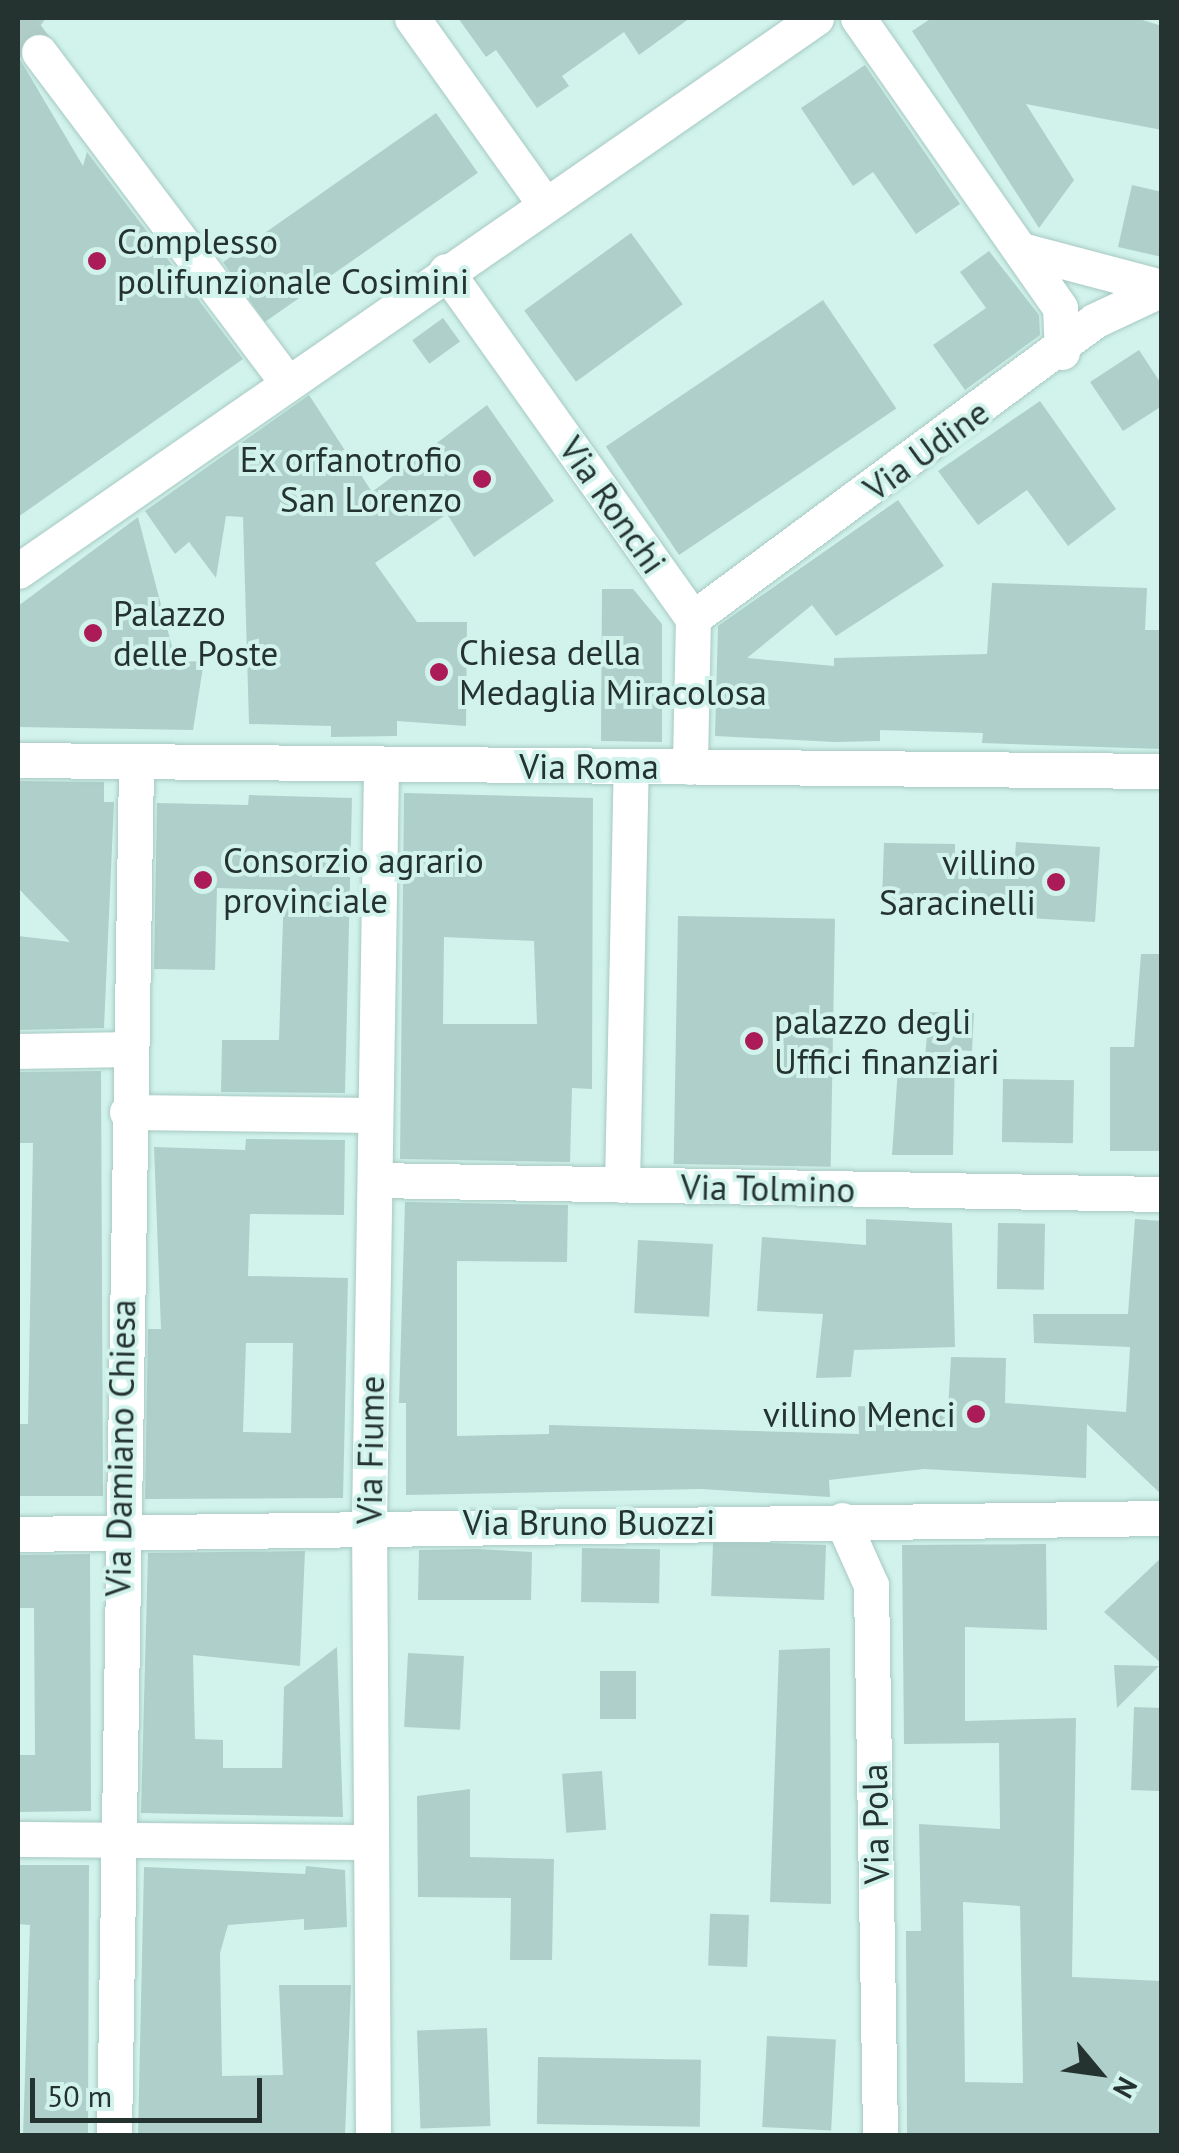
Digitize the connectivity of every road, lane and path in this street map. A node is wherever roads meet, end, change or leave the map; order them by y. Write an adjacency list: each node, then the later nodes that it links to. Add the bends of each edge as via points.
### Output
1 (412, 18): 5 (street)
2 (816, 18): 5 (street)
3 (858, 18): 6 (street)
4 (39, 52): 10 (street)
5 (544, 203): 7 (street)
6 (1021, 250): 8 (street); 9 (street, via 1060,308)
7 (446, 271): 10 (street); 12 (street, Via Ronchi)
8 (1162, 288): 9 (street, Via Udine, via 1115,306)
9 (1062, 352): 12 (street, Via Udine)
10 (285, 380): 11 (street)
11 (18, 571)
12 (693, 618): 17 (street)
13 (18, 760): 14 (street, Via Roma)
14 (136, 761): 15 (street, Via Roma); 19 (street, Via Damiano Chiesa)
15 (381, 765): 16 (street, Via Roma); 22 (street, Via Fiume)
16 (631, 767): 17 (street, Via Roma); 24 (street)
17 (690, 767): 18 (street, Via Roma)
18 (1162, 771)
19 (129, 1049): 20 (street); 21 (street, Via Damiano Chiesa)
20 (18, 1050)
21 (127, 1112): 22 (street); 30 (street, Via Damiano Chiesa)
22 (376, 1115): 23 (street, Via Fiume)
23 (374, 1180): 24 (street, Via Tolmino); 29 (street, Via Fiume)
24 (622, 1185): 25 (street, Via Tolmino)
25 (1162, 1194)
26 (1162, 1518): 28 (street, Via Bruno Buozzi)
27 (22, 1520): 30 (street, Via Bruno Buozzi)
28 (842, 1520): 29 (street, Via Bruno Buozzi); 36 (street, Via Pola, via 871,1585)
29 (369, 1524): 30 (street, Via Bruno Buozzi); 33 (street, Via Fiume)
30 (118, 1526): 31 (street, Via Damiano Chiesa)
31 (118, 1838): 32 (street); 33 (street); 34 (street, Via Damiano Chiesa)
32 (18, 1839)
33 (370, 1842): 35 (street, Via Fiume)
34 (114, 2136)
35 (373, 2136)
36 (880, 2136)

